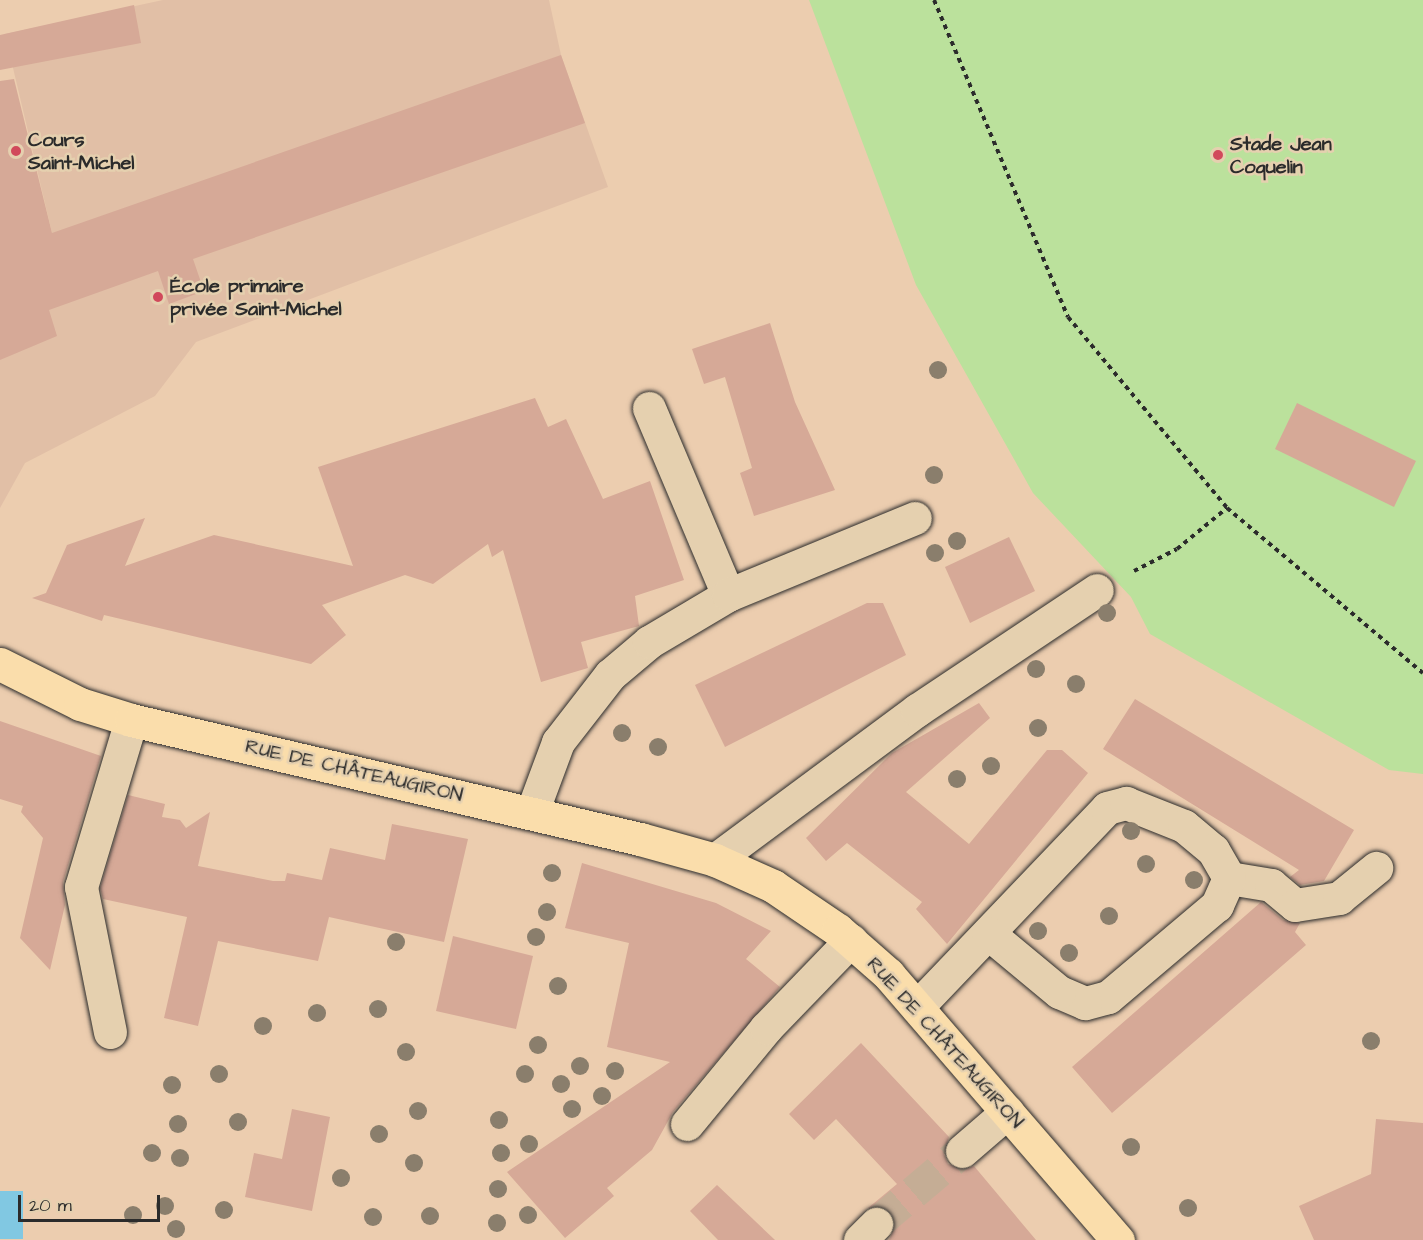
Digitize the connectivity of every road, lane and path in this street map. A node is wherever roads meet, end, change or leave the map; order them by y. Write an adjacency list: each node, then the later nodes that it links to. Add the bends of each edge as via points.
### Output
1 (934, 0): 3 (path, via 1068,317)
2 (649, 408): 6 (street)
3 (1227, 508): 5 (path, via 1177,549); 8 (path)
4 (915, 518): 6 (street)
5 (1097, 590): 11 (street, via 917,710)
6 (728, 595): 10 (street, via 649,642 610,675 558,742)
7 (0, 664): 9 (main road, RUE DE CHÂTEAUGIRON, via 80,704)
8 (1423, 672)
9 (131, 720): 10 (main road, RUE DE CHÂTEAUGIRON); 17 (street, via 81,887)
10 (532, 812): 11 (main road, RUE DE CHÂTEAUGIRON)
11 (715, 860): 15 (main road, RUE DE CHÂTEAUGIRON, via 773,886)
12 (1376, 868): 13 (street, via 1339,898 1295,905 1271,885)
13 (1228, 878): 14 (street, via 1216,905 1108,997 1086,1003 1059,993); 14 (street, via 1213,850 1184,826 1126,803 1107,808)
14 (988, 933): 16 (street)
15 (851, 940): 16 (main road, RUE DE CHÂTEAUGIRON); 19 (street, via 766,1029)
16 (917, 1007): 18 (main road, RUE DE CHÂTEAUGIRON)
17 (110, 1032)
18 (1007, 1112): 20 (street); 21 (main road, RUE DE CHÂTEAUGIRON)
19 (687, 1124)
20 (962, 1151)
21 (1118, 1240)

